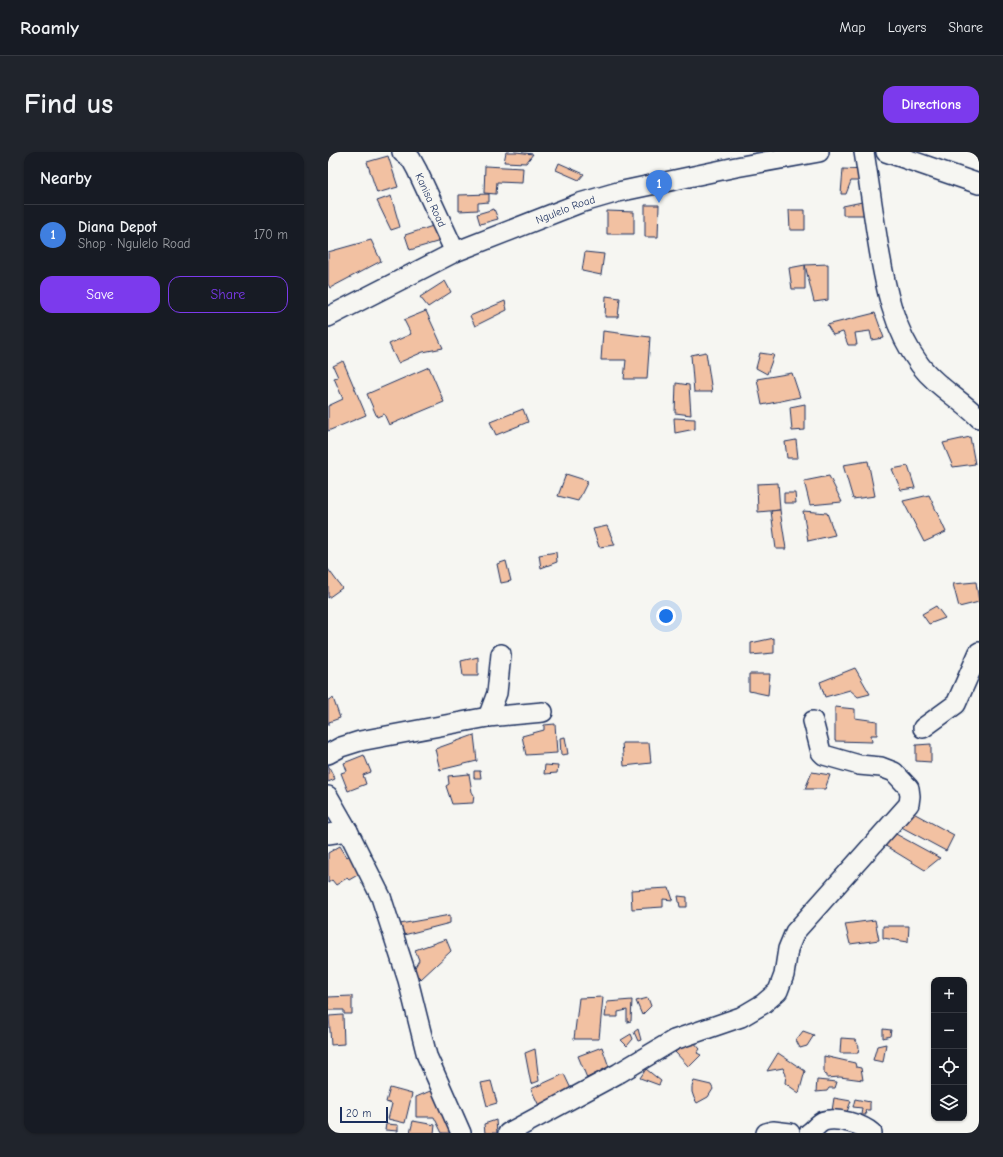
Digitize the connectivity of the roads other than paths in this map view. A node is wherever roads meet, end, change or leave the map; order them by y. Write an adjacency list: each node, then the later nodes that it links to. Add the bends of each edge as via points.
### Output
1 (402, 152): 6 (street, Kanisa Road, via 411,159)
2 (819, 152): 6 (street, Ngulelo Road, via 618,192 580,203)
3 (864, 152): 8 (street, via 885,286 892,312 906,344 921,366 937,383)
4 (886, 152): 5 (street)
5 (979, 184)
6 (455, 252): 7 (street, Ngulelo Road)
7 (328, 317)
8 (975, 407)
9 (979, 652): 14 (street, via 956,704)
10 (501, 654): 12 (street, via 497,694)
11 (543, 712): 12 (street)
12 (488, 717): 15 (street, via 360,741)
13 (813, 721): 20 (street, via 824,755 894,772 909,788 909,804 795,932 778,990 741,1017 674,1040)
14 (923, 728)
15 (328, 754)
16 (328, 796): 17 (street)
17 (348, 831): 18 (street); 19 (street, via 381,897 408,980 427,1056)
18 (328, 834)
19 (461, 1133)
20 (508, 1133)
21 (766, 1133): 22 (street)
22 (790, 1133)
23 (809, 1133): 24 (street, via 828,1120 855,1123)
24 (872, 1133)

